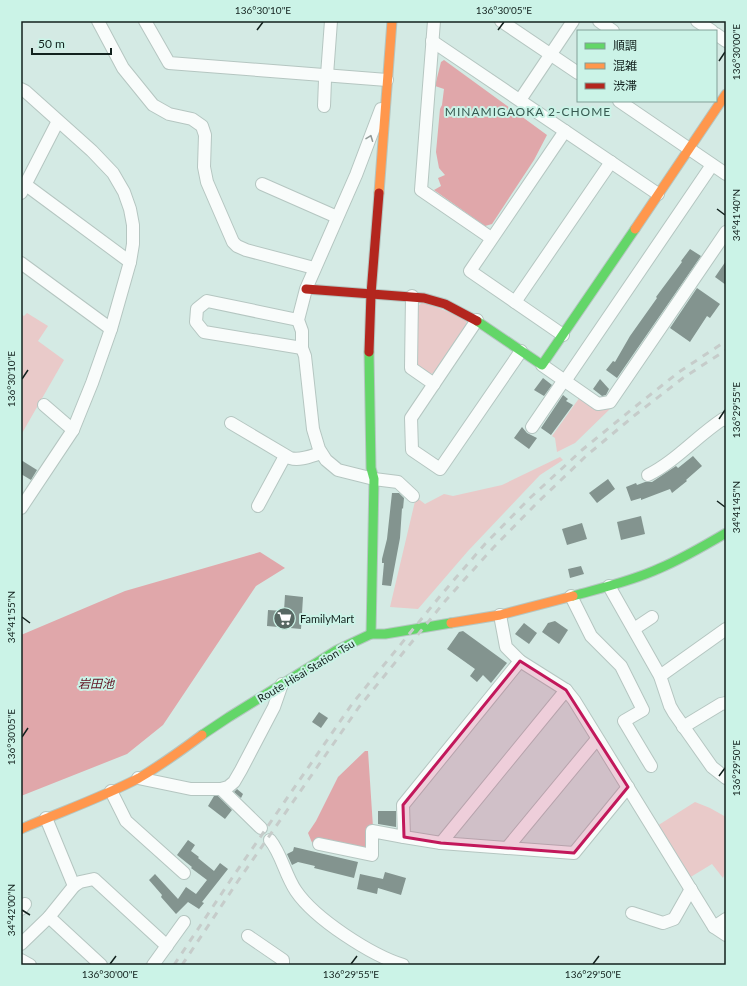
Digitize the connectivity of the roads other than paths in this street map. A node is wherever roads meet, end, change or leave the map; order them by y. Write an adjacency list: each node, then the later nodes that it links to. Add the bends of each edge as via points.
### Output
1 (98, 21): 41 (street, via 123,68 153,105 169,114 192,119 202,126 205,135 204,167 207,182 233,242 246,250)
2 (145, 21): 17 (street, via 169,63)
3 (327, 21): 17 (street)
4 (392, 21): 18 (street)
5 (434, 21): 13 (street)
6 (501, 21): 15 (street)
7 (573, 21): 15 (street)
8 (599, 21): 10 (street)
9 (697, 21): 11 (street)
10 (612, 30)
11 (710, 30)
12 (717, 35): 14 (street)
13 (432, 41): 22 (street); 38 (street, via 422,190)
14 (726, 41)
15 (551, 54): 16 (street); 22 (street)
16 (577, 72)
17 (327, 75): 18 (street); 24 (street)
18 (387, 80): 20 (street)
19 (21, 89): 25 (street)
20 (386, 98): 30 (street); 32 (street, one-way to 20)
21 (721, 99): 27 (street)
22 (520, 100): 26 (street)
23 (620, 102): 27 (street)
24 (324, 106)
25 (58, 121): 34 (street); 39 (street, via 102,161 113,173 124,192 133,225)
26 (565, 131): 28 (street); 38 (street)
27 (688, 149): 29 (street); 35 (street)
28 (611, 162): 35 (street); 45 (street)
29 (712, 165): 31 (street); 53 (street)
30 (381, 166): 32 (street, via 367,164); 43 (street)
31 (726, 174)
32 (356, 175): 36 (street)
33 (262, 184): 36 (street)
34 (23, 189): 39 (street)
35 (658, 194): 49 (street)
36 (337, 217): 41 (street)
37 (726, 232): 53 (street, via 610,402 598,404)
38 (492, 238): 45 (street, via 470,271)
39 (130, 262): 48 (street)
40 (21, 263): 48 (street)
41 (314, 268): 42 (street)
42 (306, 289): 43 (street); 46 (street)
43 (371, 294): 44 (street); 63 (street, via 368,365 371,468)
44 (412, 296): 47 (street, via 448,304); 54 (street, via 411,368)
45 (515, 302): 49 (street)
46 (298, 320): 50 (street, via 302,332); 50 (street, via 207,301 197,309 196,322 204,332)
47 (477, 320): 51 (street); 54 (street)
48 (111, 329): 59 (street)
49 (563, 335): 52 (street)
50 (302, 348): 60 (street, via 313,430)
51 (521, 350): 52 (street); 54 (street, via 440,469 412,450 411,418)
52 (542, 365): 53 (street)
53 (565, 381): 58 (street)
54 (434, 384)
55 (44, 405): 59 (street)
56 (725, 415): 62 (street, via 661,467)
57 (231, 424): 61 (street)
58 (532, 427)
59 (73, 430): 66 (street)
60 (321, 453): 61 (street, via 295,460); 63 (street, via 338,470)
61 (285, 456): 65 (street)
62 (648, 474)
63 (374, 479): 64 (street, via 398,482); 74 (street)
64 (413, 496)
65 (258, 506)
66 (21, 508)
67 (726, 533): 68 (street, Route Hisai Station Tsu, via 657,570)
68 (609, 586): 69 (street, Route Hisai Station Tsu); 72 (street)
69 (571, 596): 70 (street, Route Hisai Station Tsu); 82 (street, via 591,636 621,666 643,710 624,721)
70 (500, 615): 74 (street, Route Hisai Station Tsu, via 385,634); 75 (street, via 506,647)
71 (652, 617): 72 (street)
72 (634, 629): 76 (street)
73 (726, 629): 76 (street)
74 (371, 634): 77 (street, Route Hisai Station Tsu, via 337,650)
75 (520, 661): 78 (street); 91 (street, via 403,805)
76 (660, 676): 80 (street, via 670,706)
77 (282, 684): 83 (street, Route Hisai Station Tsu); 86 (street, via 274,706 241,770 234,782)
78 (566, 690): 81 (street); 94 (street)
79 (726, 703): 80 (street, via 720,704)
80 (683, 727): 84 (street, via 712,767)
81 (598, 739): 85 (street); 95 (street)
82 (651, 766)
83 (138, 778): 86 (street, via 191,789); 87 (street, Route Hisai Station Tsu)
84 (726, 778)
85 (628, 787): 95 (street, via 574,853); 98 (street)
86 (221, 789): 89 (street)
87 (111, 791): 88 (street, Route Hisai Station Tsu); 96 (street, via 126,820)
88 (46, 818): 90 (street, Route Hisai Station Tsu); 97 (street)
89 (261, 828)
90 (21, 829)
91 (404, 837): 93 (street, via 372,831 372,856); 94 (street)
92 (270, 840): 113 (street, via 290,881 311,907 354,941 378,955)
93 (319, 844)
94 (441, 844): 95 (street)
95 (507, 848)
96 (184, 873)
97 (74, 886): 100 (street); 107 (street, via 94,879)
98 (691, 889): 99 (street, via 674,919 663,923); 103 (street)
99 (632, 913)
100 (49, 917): 106 (street); 110 (street)
101 (726, 919): 103 (street)
102 (184, 922): 107 (street)
103 (714, 926): 104 (street)
104 (726, 935)
105 (248, 936): 112 (street, via 283,960)
106 (21, 944)
107 (167, 946): 111 (street)
108 (21, 960): 109 (street)
109 (30, 965)
110 (102, 965)
111 (153, 965)
112 (283, 965)
113 (403, 965)

